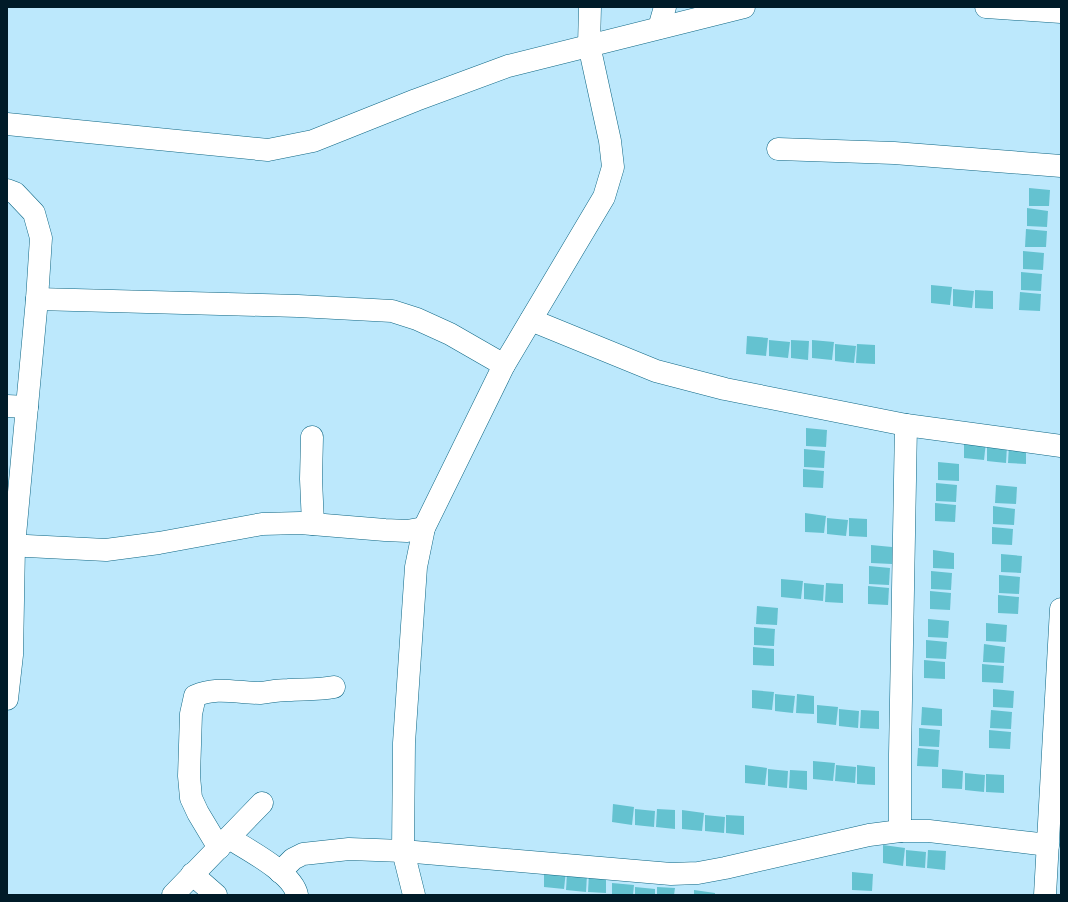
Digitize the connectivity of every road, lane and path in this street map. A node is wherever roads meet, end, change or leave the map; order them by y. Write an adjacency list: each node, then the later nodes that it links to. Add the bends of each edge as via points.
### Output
1 (590, 7): 7 (street)
2 (665, 7): 6 (street)
3 (744, 7): 6 (street)
4 (986, 7): 5 (street)
5 (1061, 12)
6 (659, 28): 7 (street)
7 (589, 45): 8 (street, via 508,66 313,141 268,150); 13 (street, via 610,141 612,167 604,197)
8 (7, 124)
9 (778, 149): 10 (street, via 894,153)
10 (1061, 166)
11 (7, 190): 12 (street, via 15,193 34,213 41,238)
12 (37, 299): 14 (street, via 392,311 450,334); 15 (street)
13 (531, 320): 14 (street); 16 (street, via 656,371 724,389)
14 (504, 365): 20 (street)
15 (17, 406): 21 (street)
16 (906, 425): 18 (street); 31 (street)
17 (312, 437): 19 (street)
18 (1061, 446)
19 (312, 524): 20 (street, via 407,531); 21 (street, via 262,524 106,550)
20 (424, 528): 34 (street, via 416,567 404,743)
21 (11, 545): 24 (street)
22 (1061, 609): 23 (street)
23 (1060, 639): 25 (street)
24 (9, 655): 27 (street)
25 (1059, 682): 28 (street)
26 (334, 687): 32 (street, via 259,693 224,690 204,692 195,696 191,714 191,798 198,813)
27 (7, 698)
28 (1058, 722): 29 (street)
29 (1056, 782): 33 (street)
30 (262, 803): 32 (street)
31 (900, 831): 33 (street, via 929,831); 34 (street, via 870,835 698,873 671,874)
32 (224, 843): 35 (street); 36 (street)
33 (1048, 845): 37 (street)
34 (403, 851): 35 (street, via 349,849 303,854 293,859); 41 (street)
35 (280, 872): 40 (street, via 296,888)
36 (192, 874): 38 (street); 39 (street)
37 (1051, 890)
38 (173, 895)
39 (216, 895)
40 (297, 895)
41 (414, 895)

